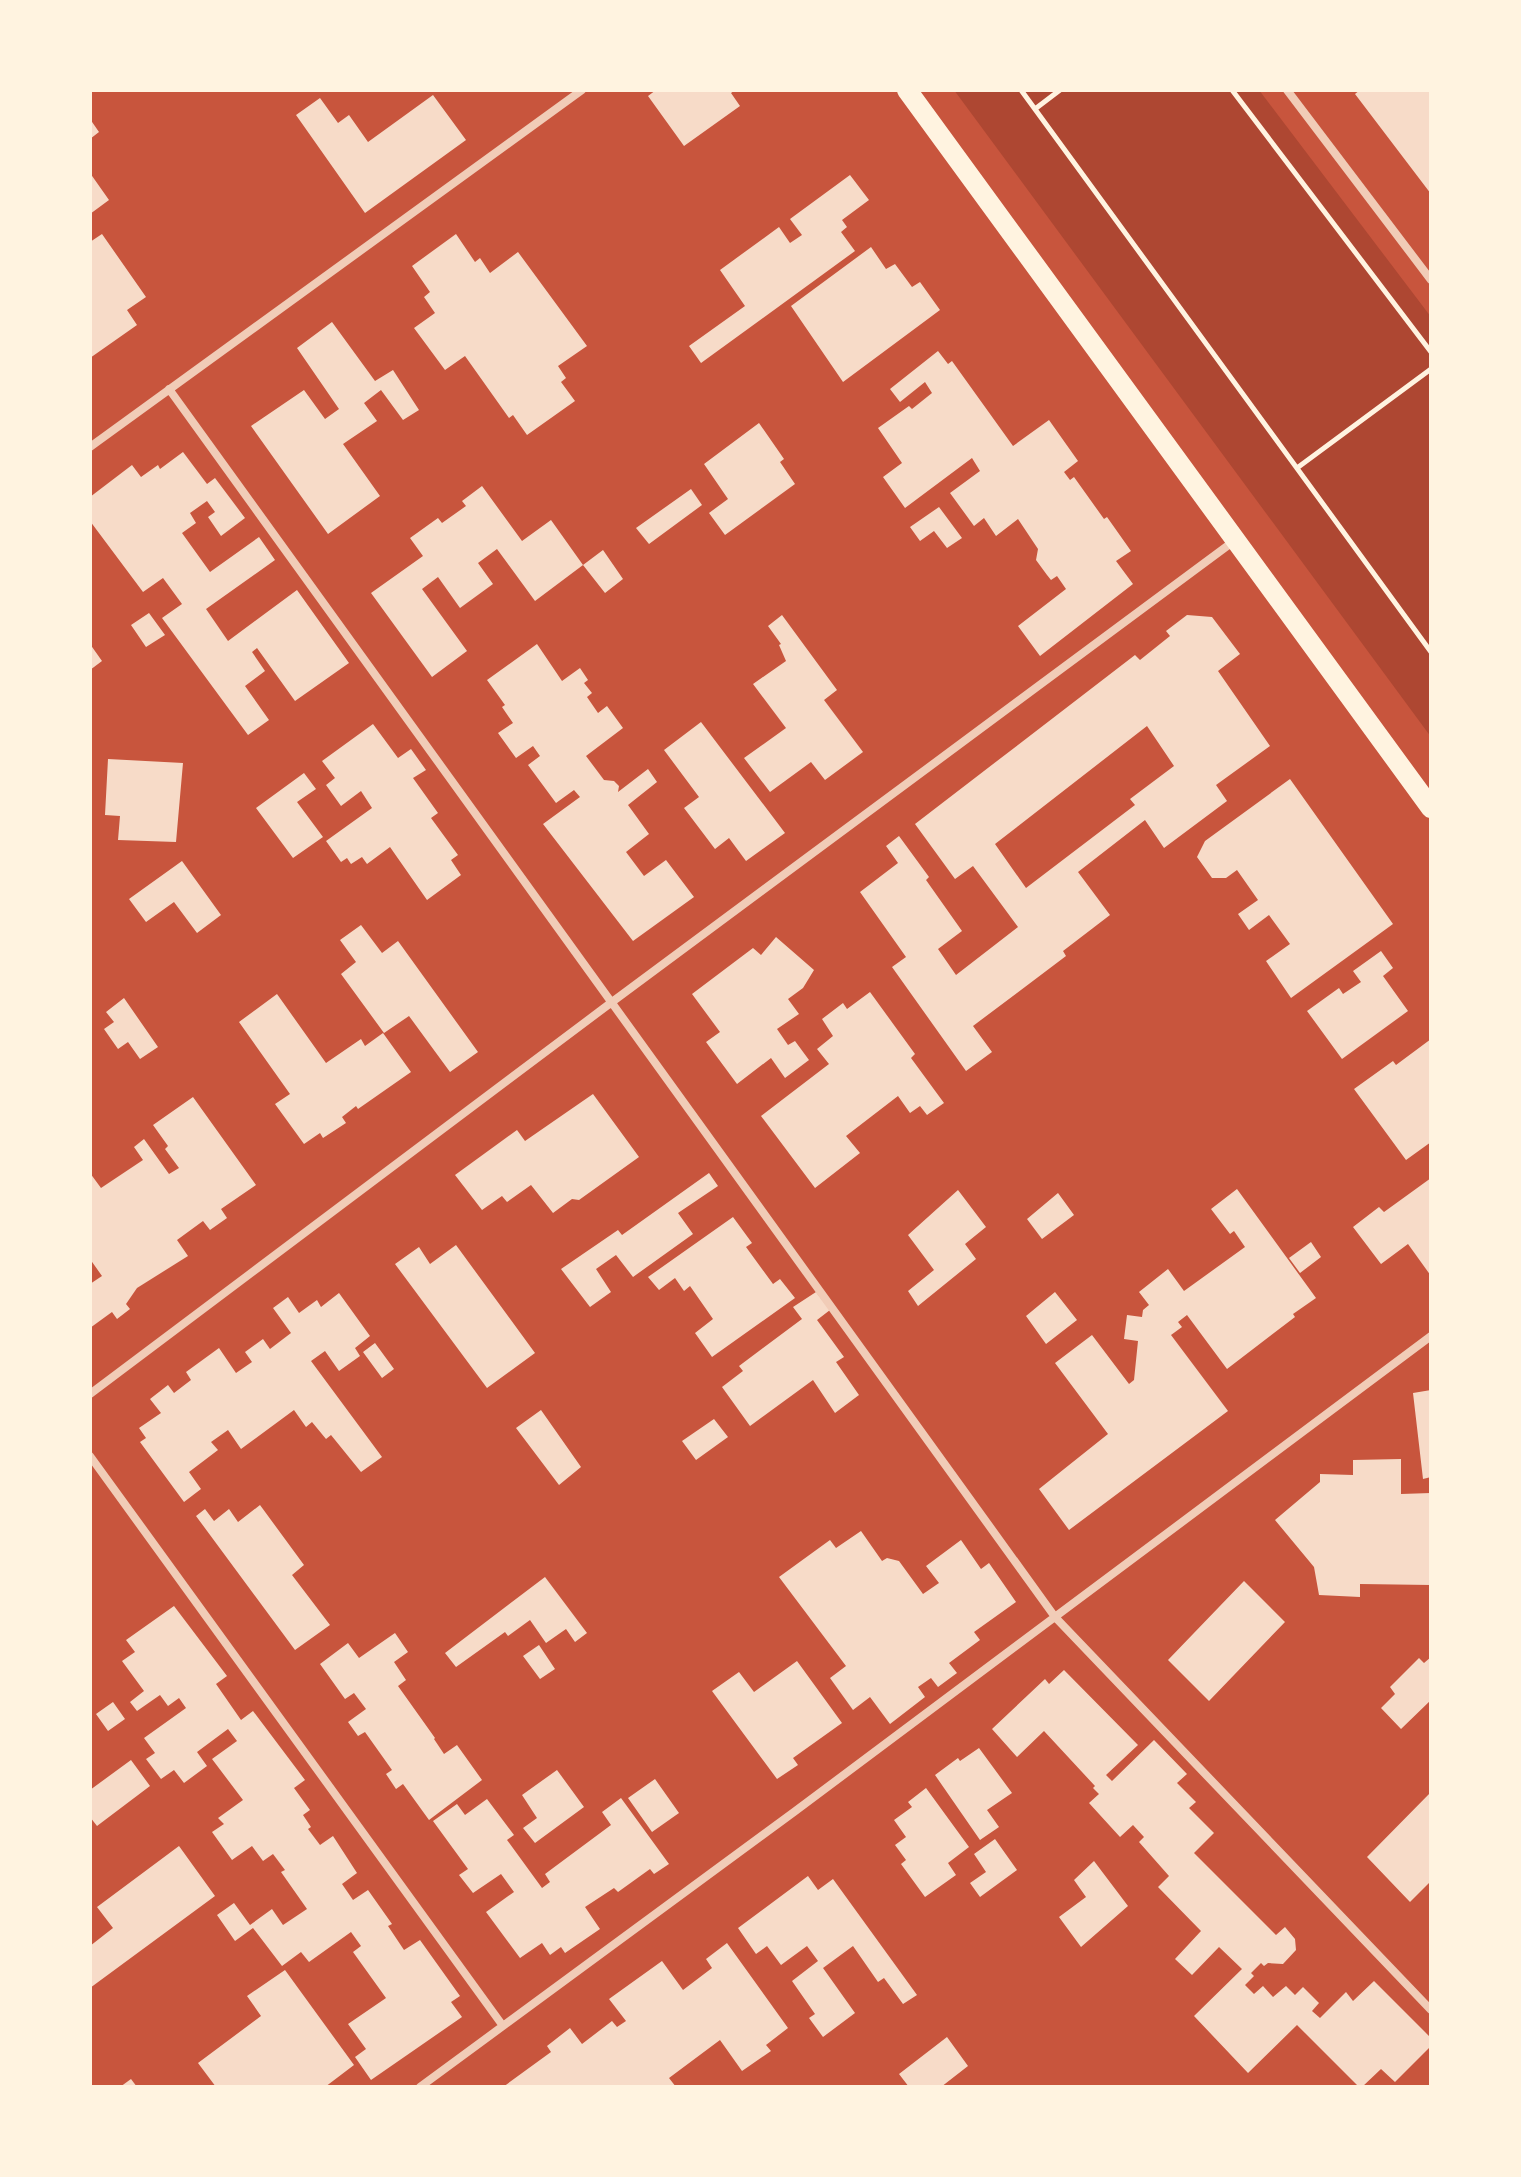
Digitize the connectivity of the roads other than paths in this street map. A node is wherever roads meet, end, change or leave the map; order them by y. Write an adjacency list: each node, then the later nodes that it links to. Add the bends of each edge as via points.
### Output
1 (582, 90): 5 (street)
2 (907, 90): 7 (main road)
3 (1287, 90): 4 (street)
4 (1431, 280)
5 (169, 389): 6 (street); 9 (street)
6 (90, 447)
7 (1235, 541): 8 (main road); 9 (street)
8 (1431, 808)
9 (612, 1002): 11 (street); 13 (street)
10 (1431, 1336): 13 (street)
11 (90, 1394)
12 (90, 1456): 15 (street)
13 (1055, 1617): 14 (street); 15 (street)
14 (1431, 2010)
15 (503, 2026): 16 (street)
16 (420, 2087)

